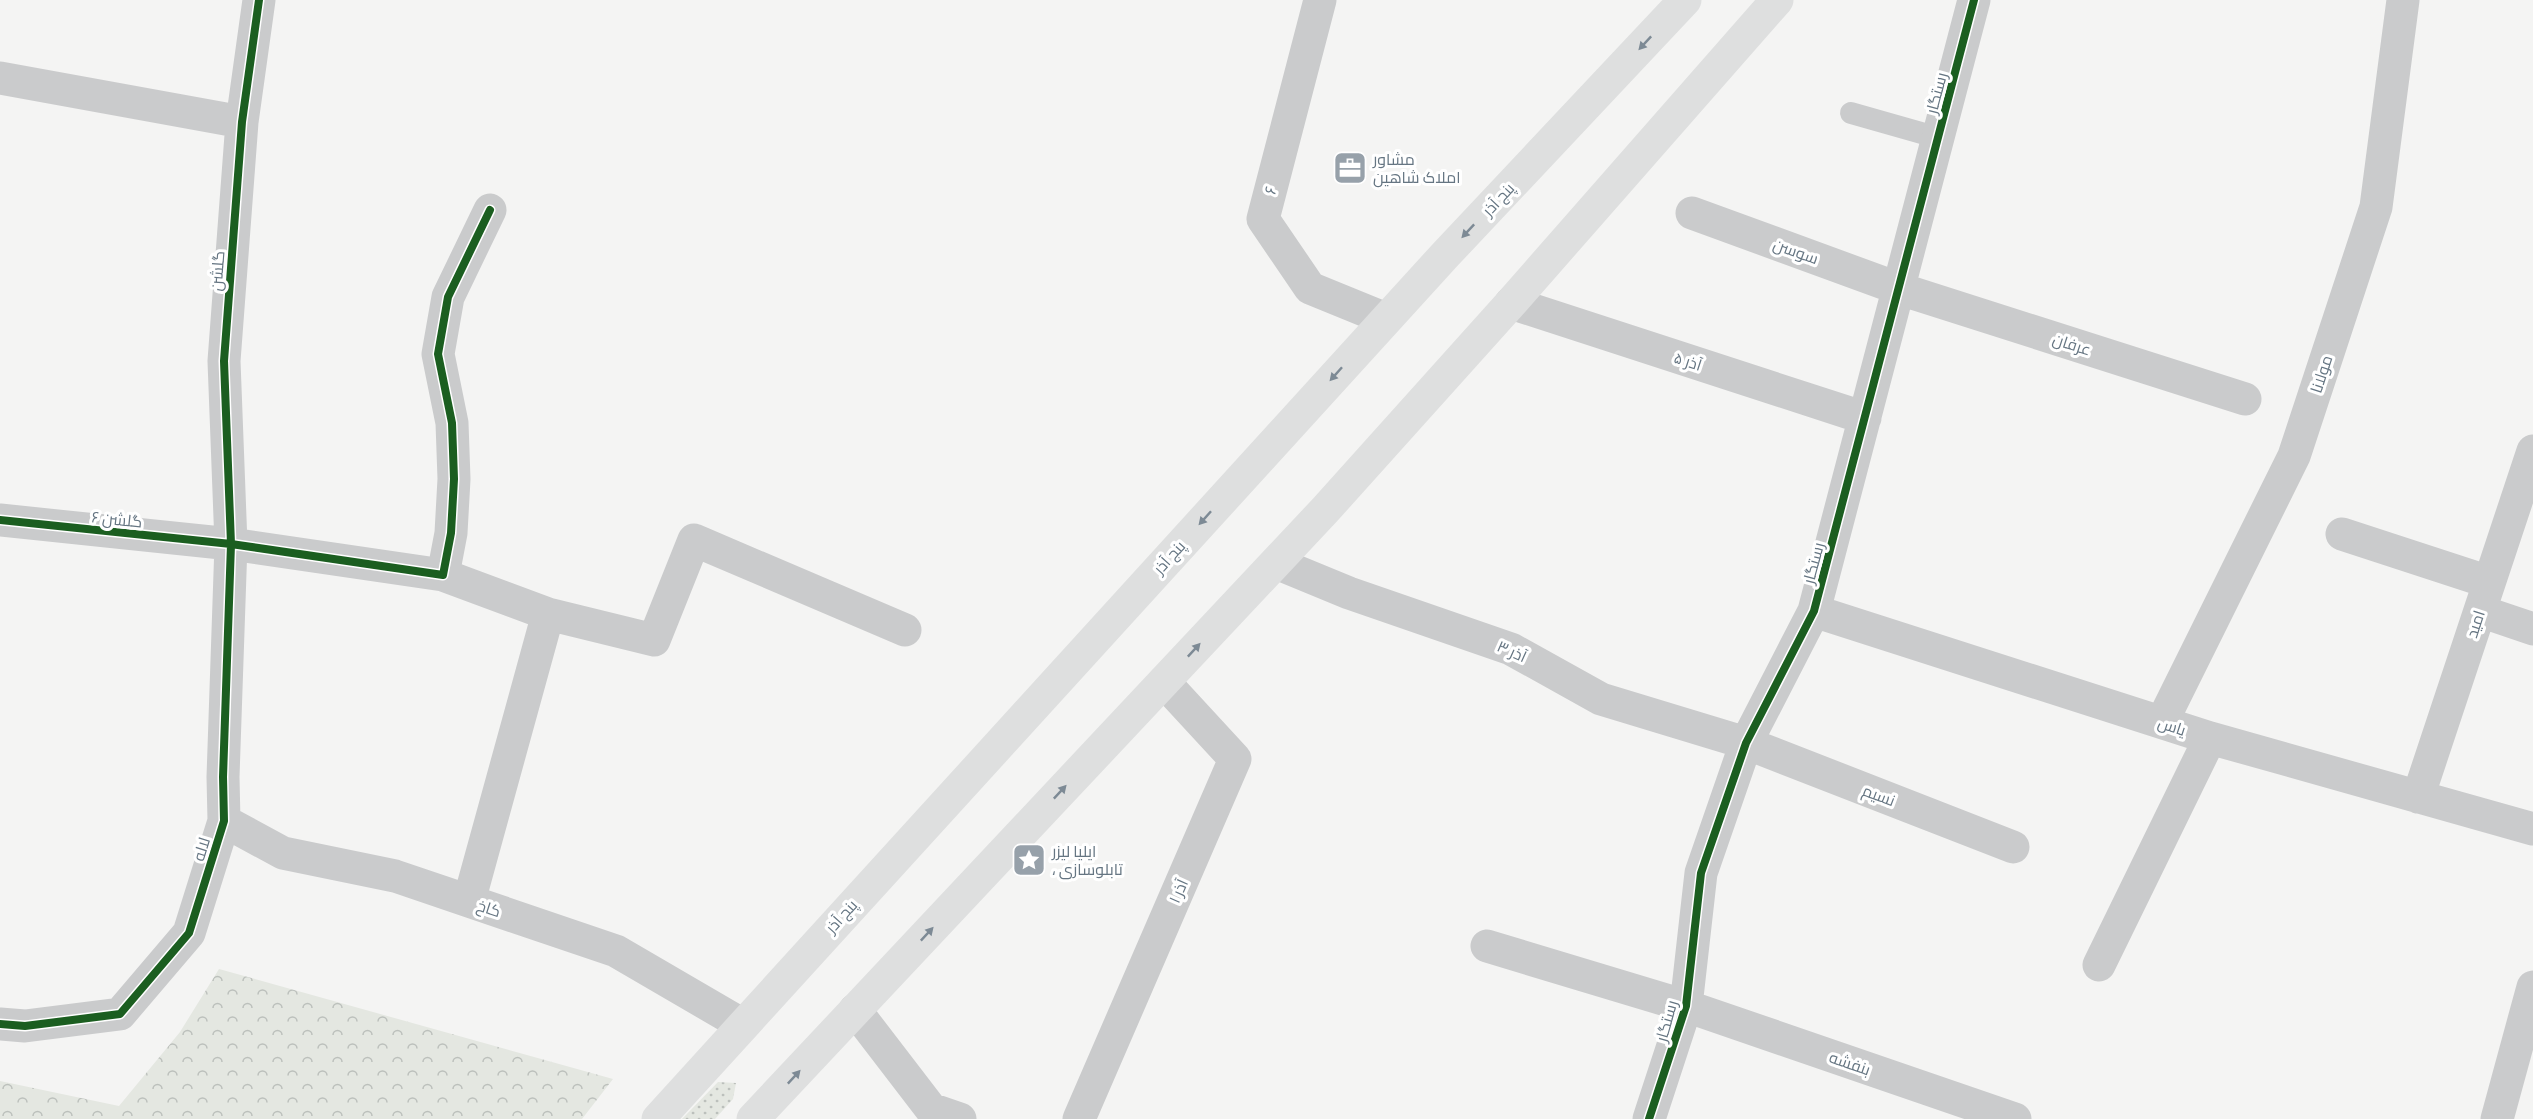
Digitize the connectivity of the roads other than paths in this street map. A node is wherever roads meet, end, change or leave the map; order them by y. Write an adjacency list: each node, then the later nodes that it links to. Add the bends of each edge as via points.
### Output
1 (259, 0): 9 (street, گلشن)
2 (1320, 0): 15 (street, ۶, via 1263,219 1310,288)
3 (1685, 0): 15 (main road, پنج آذر, one-way to 15)
4 (1777, 0): 14 (main road)
5 (1974, 0): 10 (street, رستگار)
6 (2403, 0): 30 (street, مولانا, via 2376,207 2294,456)
7 (0, 78): 9 (street)
8 (1851, 113): 10 (lane)
9 (242, 122): 21 (street, گلشن, via 224,361)
10 (1939, 138): 13 (street, رستگار)
11 (490, 210): 23 (street, via 448,297 438,354 452,423 454,479 451,533)
12 (1692, 213): 13 (street, سوسن)
13 (1900, 289): 16 (street, عرفان); 17 (street, رستگار)
14 (1511, 303): 17 (street, آذر ۵); 22 (main road)
15 (1386, 320): 44 (main road, پنج آذر, one-way to 44)
16 (2245, 399)
17 (1865, 418): 25 (street, رستگار)
18 (2533, 451): 24 (street, امید)
19 (0, 520): 21 (street, گلشن ۶)
20 (2342, 534): 24 (street)
21 (231, 544): 23 (street, گلشن ۶); 34 (street, لاله)
22 (1276, 563): 29 (main road, one-way to 22); 32 (street, آذر ۳, via 1510,649 1601,699)
23 (443, 576): 26 (street, گلشن ۶)
24 (2485, 596): 27 (street); 33 (street, امید)
25 (1814, 611): 30 (street, یاس); 32 (street, رستگار)
26 (548, 614): 28 (street, گلشن ۶, via 654,640 694,540); 37 (street)
27 (2533, 629)
28 (905, 630)
29 (1164, 682): 42 (main road, one-way to 29); 48 (street, آذر ۱, via 1235,759)
30 (2162, 722): 31 (street, یاس)
31 (2210, 738): 33 (street, یاس); 39 (street)
32 (1746, 744): 36 (street, نسیم); 41 (street, رستگار, via 1701,873)
33 (2418, 797): 35 (street, یاس)
34 (224, 821): 37 (street, کاخ, via 283,853 395,876); 43 (street, لاله, via 189,933 120,1014 25,1026)
35 (2533, 829)
36 (2013, 847)
37 (469, 901): 44 (street, کاخ, via 616,951)
38 (1487, 946): 41 (street, بنفشه)
39 (2099, 965)
40 (2533, 987): 51 (street)
41 (1686, 1006): 49 (street, رستگار); 50 (street, بنفشه)
42 (855, 1010): 46 (main road, one-way to 42); 47 (street, via 932,1109)
43 (0, 1024)
44 (743, 1025): 45 (main road, پنج آذر)
45 (658, 1119)
46 (753, 1119)
47 (960, 1119)
48 (1078, 1119)
49 (1649, 1119)
50 (2015, 1119)
51 (2497, 1119)

